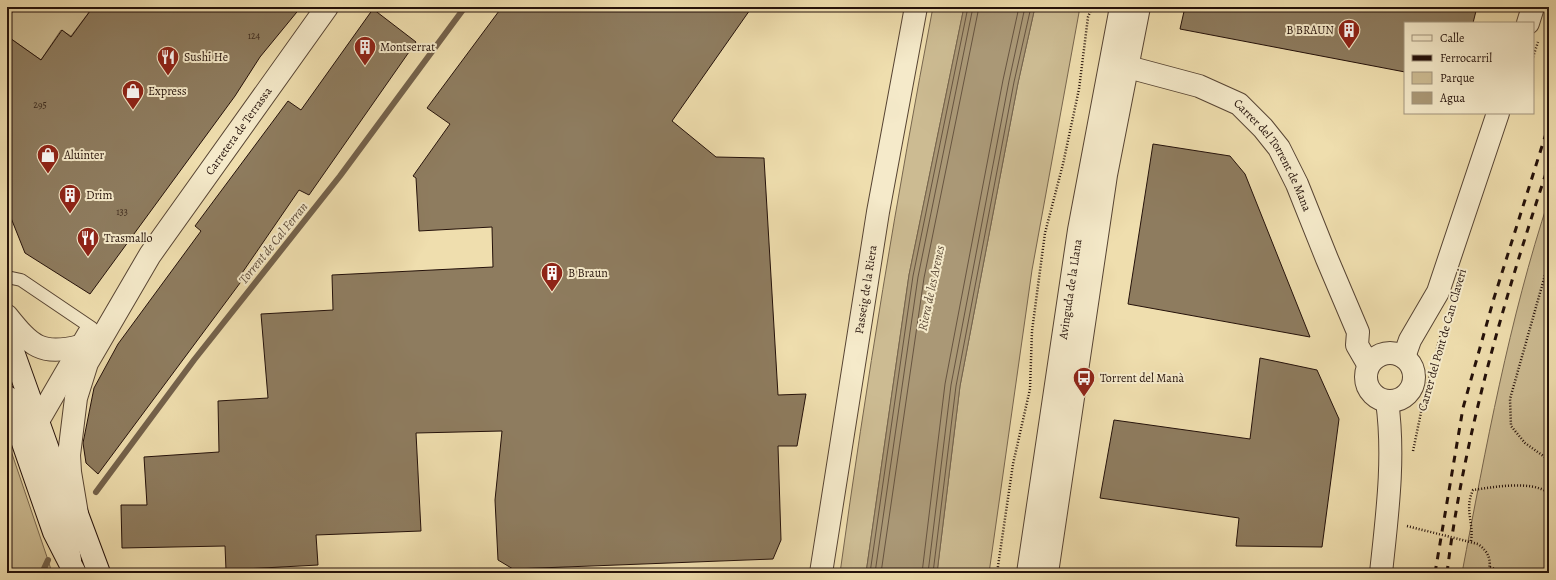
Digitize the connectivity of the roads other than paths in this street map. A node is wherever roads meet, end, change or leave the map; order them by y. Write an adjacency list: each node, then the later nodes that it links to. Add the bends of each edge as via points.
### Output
1 (327, 7): 9 (street, Carretera de Terrassa)
2 (916, 7): 21 (street, Passeig de la Riera, via 876,219)
3 (1121, 7): 7 (street, Avinguda de la Llana)
4 (1139, 7): 7 (street, Avinguda de la Llana)
5 (1533, 7): 6 (street)
6 (1528, 22)
7 (1118, 65): 14 (street, Carrer del Torrent de Mana, via 1199,86 1239,104 1263,128 1279,148 1297,184 1358,332 1369,336); 22 (street, Avinguda de la Llana, via 1079,230); 23 (street, Avinguda de la Llana, via 1106,175)
8 (1498, 114): 14 (street, Carrer del Pont de Can Claveri, via 1438,292 1410,340)
9 (150, 255): 13 (street); 18 (street, via 87,363 76,398 69,454)
10 (7, 277): 13 (lane, via 21,280)
11 (7, 316): 13 (street, via 29,341 43,349 62,351)
12 (7, 335): 17 (street)
13 (86, 337): 17 (street)
14 (1386, 358): 16 (street, via 1365,377 1368,390 1378,399); 16 (street, via 1410,364 1414,374 1409,392 1401,399)
15 (7, 397): 19 (street, via 54,532)
16 (1387, 401): 24 (street, via 1390,428 1387,518)
17 (38, 420): 18 (street, via 65,496); 19 (street, via 38,448 66,530)
18 (77, 514): 20 (street)
19 (73, 567)
20 (99, 573)
21 (821, 573)
22 (1028, 573)
23 (1047, 573)
24 (1381, 573)

